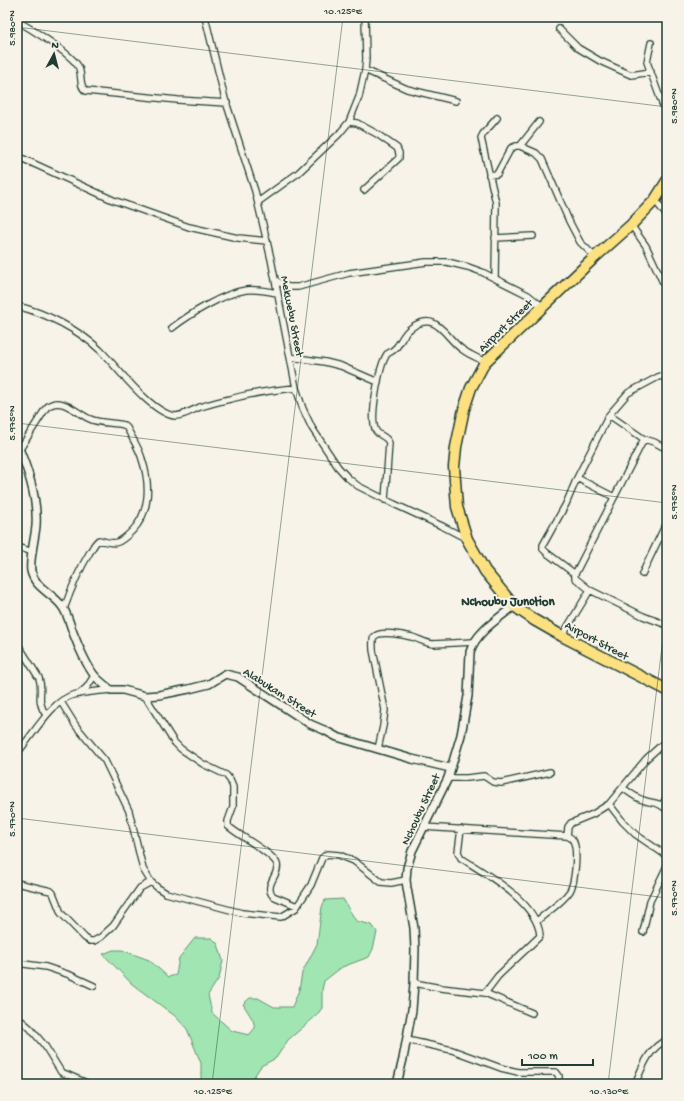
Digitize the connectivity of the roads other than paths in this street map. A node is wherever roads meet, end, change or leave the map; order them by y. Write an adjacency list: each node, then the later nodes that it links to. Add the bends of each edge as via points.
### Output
1 (205, 17): 9 (street, Mekwebu Street)
2 (365, 17): 6 (street)
3 (17, 21): 9 (street, via 36,32 76,63 80,70 82,87 86,92)
4 (559, 29): 7 (street, via 578,48 600,61 631,75)
5 (651, 43): 7 (street, via 648,57)
6 (365, 70): 8 (street, via 407,89); 12 (street, via 359,97)
7 (651, 72): 10 (street, via 663,106)
8 (456, 102)
9 (227, 103): 20 (street, Mekwebu Street)
10 (667, 110)
11 (497, 118): 16 (street, via 481,138)
12 (349, 122): 18 (street, via 357,123 377,134 397,148 399,153 398,158); 20 (street, via 298,173)
13 (539, 122): 14 (street)
14 (520, 146): 16 (street, via 511,148 496,174); 26 (street, via 542,158 580,242)
15 (17, 156): 25 (street, via 113,200 189,227 238,238)
16 (489, 175): 24 (street, via 496,203)
17 (667, 181): 19 (highway, Airport Street)
18 (364, 190)
19 (655, 200): 21 (street); 22 (highway, Airport Street)
20 (258, 202): 25 (street, Mekwebu Street)
21 (667, 216)
22 (631, 225): 26 (highway, Airport Street); 29 (street, via 646,246)
23 (532, 236): 24 (street)
24 (495, 238): 27 (street)
25 (267, 241): 28 (street, Mekwebu Street)
26 (595, 257): 32 (highway, Airport Street)
27 (495, 279): 28 (street, via 468,267 447,262 426,262 350,273 298,287 288,287); 32 (street, via 528,295)
28 (275, 280): 30 (street, Mekwebu Street)
29 (667, 291)
30 (277, 293): 33 (street, via 238,291 187,316); 34 (street, Mekwebu Street)
31 (17, 306): 38 (street, via 61,323 88,341 100,350 146,399 163,412 174,416 230,399)
32 (543, 307): 35 (highway, Airport Street)
33 (172, 328)
34 (290, 357): 37 (street, via 341,366); 38 (street, Mekwebu Street)
35 (485, 362): 37 (street, via 463,350 439,326 427,321 421,322 411,328 395,350 384,358); 47 (highway, Airport Street, via 471,388 456,447 454,467 457,507)
36 (667, 375): 39 (street, via 628,393)
37 (378, 382): 45 (street, via 374,426 389,443)
38 (296, 388): 45 (street, Mekwebu Street, via 312,428 338,467 358,486)
39 (608, 415): 40 (street); 43 (street)
40 (644, 439): 42 (street); 44 (street)
41 (18, 446): 49 (street, via 29,474 36,510); 54 (street, via 46,408 54,403 70,406 90,419 124,425 142,458 148,490 144,514 124,540 113,544 99,540 95,542)
42 (667, 449)
43 (577, 478): 44 (street); 50 (street, via 543,545 546,553)
44 (614, 497): 50 (street)
45 (385, 500): 47 (street, Mekwebu Street)
46 (667, 525): 51 (street)
47 (467, 539): 53 (highway, Airport Street, via 485,571)
48 (17, 547): 49 (street)
49 (33, 552): 54 (street, via 31,570 36,582)
50 (575, 574): 52 (street, via 575,578)
51 (642, 574)
52 (590, 590): 55 (street); 56 (street)
53 (514, 606): 56 (highway, Airport Street); 58 (street)
54 (64, 609): 59 (street)
55 (667, 625)
56 (562, 636): 61 (highway, Airport Street)
57 (17, 642): 65 (street, via 39,678 41,708)
58 (474, 642): 67 (street, via 433,644 396,634 375,635 373,650 385,710); 69 (street, Nchoubu Street, via 470,652 468,696 461,735)
59 (94, 676): 60 (street); 62 (street)
60 (111, 690): 62 (street); 63 (street, Alabukam Street, via 123,690)
61 (667, 690)
62 (79, 694): 64 (street)
63 (145, 696): 67 (street, Alabukam Street, via 189,689 209,684 225,674 230,675 238,677 310,724 337,737); 85 (street, via 181,749 226,775 230,780 233,787 233,807 228,826 272,856 277,868 270,887 271,893)
64 (61, 702): 65 (street); 83 (street, via 76,726 105,761 129,812 143,869)
65 (46, 715): 68 (street)
66 (667, 740): 72 (street, via 646,759)
67 (378, 749): 69 (street, Alabukam Street)
68 (17, 753)
69 (450, 768): 71 (street, Nchoubu Street)
70 (550, 772): 71 (street, via 502,783 492,782 484,776)
71 (448, 778): 77 (street, Nchoubu Street)
72 (623, 788): 74 (street); 75 (street, via 643,800)
73 (667, 797): 75 (street)
74 (609, 804): 79 (street, via 571,824); 80 (street, via 635,834)
75 (662, 805): 76 (street)
76 (667, 810)
77 (423, 827): 78 (street); 82 (street, Nchoubu Street, via 412,850)
78 (461, 829): 79 (street); 86 (street, via 458,852 461,858 518,898)
79 (567, 836): 86 (street, via 573,840 576,851 575,873 570,890)
80 (667, 856)
81 (667, 866): 87 (street, via 650,901)
82 (406, 880): 85 (street, via 381,882 354,861 328,854 322,858 311,886); 89 (street, Nchoubu Street, via 414,928)
83 (151, 882): 84 (street, via 140,888 113,926 94,941 85,938 61,913 52,891); 85 (street, via 166,893 242,914 281,918)
84 (17, 883)
85 (297, 906)
86 (537, 921): 91 (street, via 539,937 498,976)
87 (643, 932)
88 (17, 963): 90 (street, via 46,967)
89 (414, 983): 91 (street); 94 (street, Nchoubu Street)
90 (94, 986)
91 (485, 993): 92 (street)
92 (532, 1013)
93 (17, 1017): 96 (street, via 45,1046 61,1072)
94 (407, 1040): 97 (street, Nchoubu Street); 98 (street, via 452,1050 518,1072 556,1072 560,1076)
95 (667, 1040): 99 (street, via 657,1046 647,1058)
96 (89, 1084)
97 (396, 1084)
98 (558, 1084)
99 (635, 1084)

